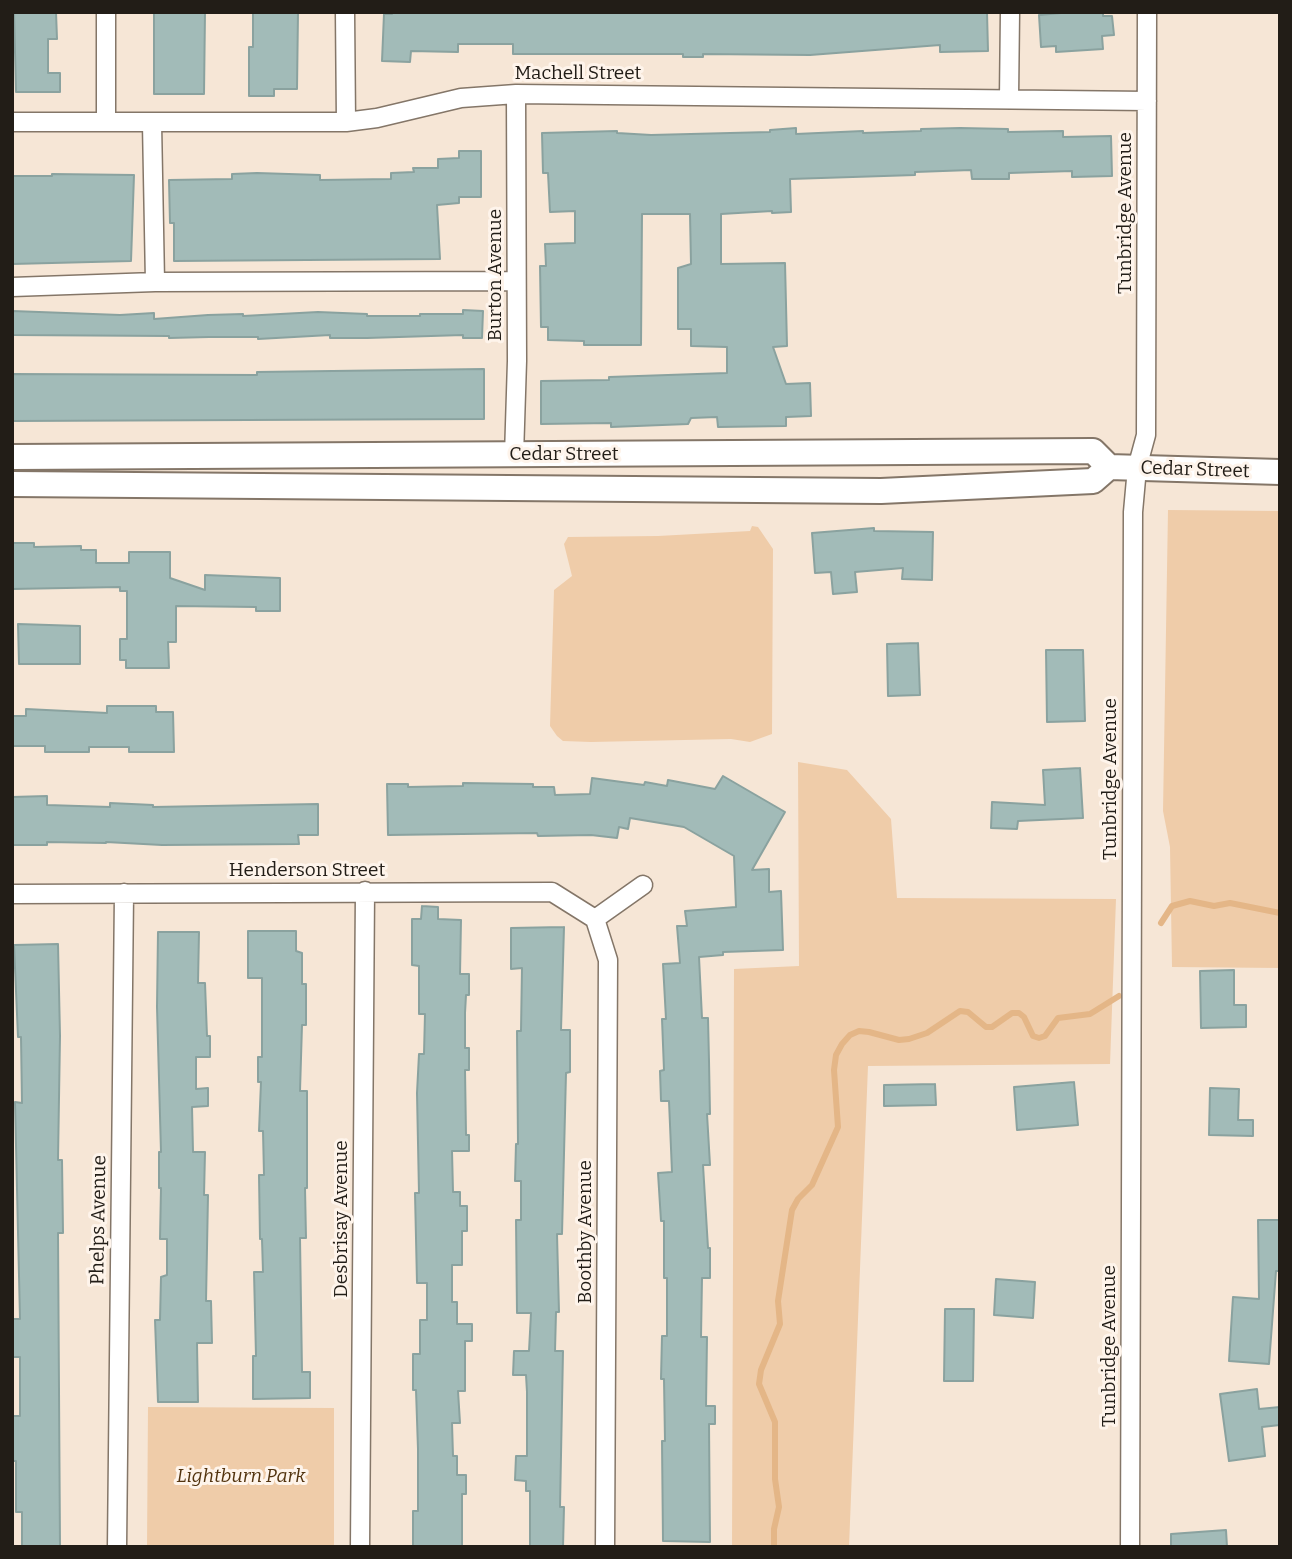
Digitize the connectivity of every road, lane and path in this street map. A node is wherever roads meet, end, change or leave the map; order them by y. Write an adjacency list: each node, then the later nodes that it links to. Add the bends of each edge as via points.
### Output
1 (107, 12): 9 (street)
2 (345, 12): 10 (street)
3 (1010, 12): 6 (street)
4 (1147, 12): 7 (street, Tunbridge Avenue)
5 (516, 94): 6 (street, Machell Street); 10 (street, Machell Street, via 461,98); 12 (street, Burton Avenue)
6 (1009, 98): 7 (street, Machell Street)
7 (1147, 101): 18 (street, Tunbridge Avenue, via 1146,435)
8 (12, 121): 9 (street, Machell Street)
9 (106, 121): 11 (street, Machell Street)
10 (346, 122): 11 (street, Machell Street)
11 (152, 123): 13 (street)
12 (516, 281): 13 (street); 15 (street, Burton Avenue)
13 (155, 282): 14 (street)
14 (12, 287)
15 (514, 456): 16 (main road, Cedar Street); 17 (main road, Cedar Street, via 1093,451)
16 (12, 457)
17 (1109, 467): 18 (main road, Cedar Street); 20 (main road, Cedar Street, via 1093,481 881,491)
18 (1137, 468): 19 (main road, Cedar Street); 29 (street, Tunbridge Avenue, via 1133,540)
19 (1280, 472)
20 (12, 484)
21 (643, 885): 25 (street)
22 (365, 891): 23 (street, Henderson Street); 25 (street, Henderson Street, via 552,892); 27 (street, Desbrisay Avenue)
23 (124, 893): 24 (street, Henderson Street); 26 (street, Phelps Avenue)
24 (12, 894)
25 (595, 919): 28 (street, Boothby Avenue, via 608,960)
26 (117, 1547)
27 (360, 1547)
28 (605, 1547)
29 (1130, 1547)

